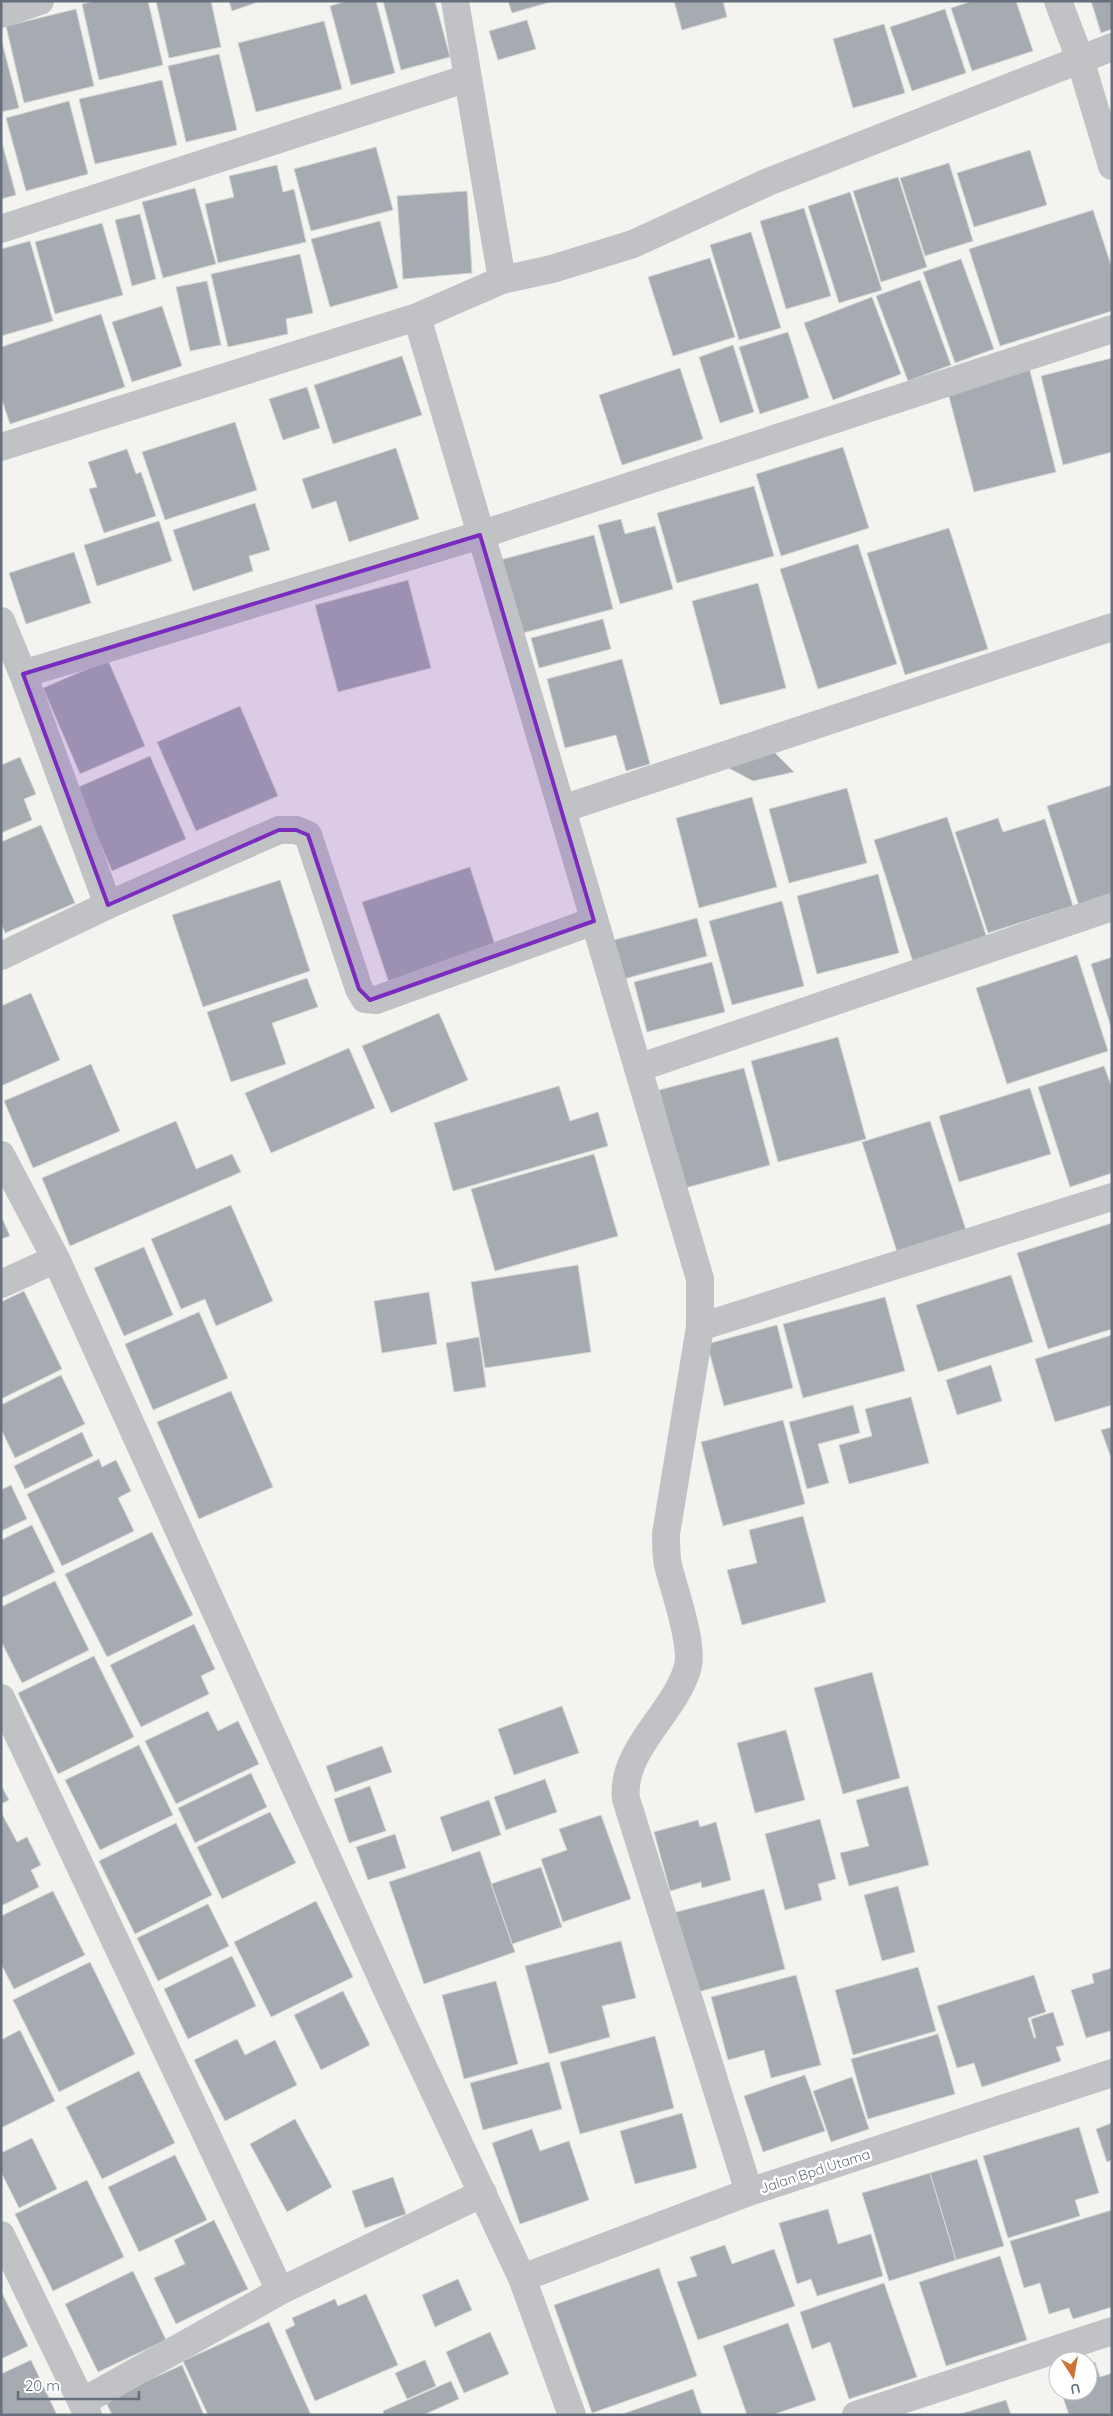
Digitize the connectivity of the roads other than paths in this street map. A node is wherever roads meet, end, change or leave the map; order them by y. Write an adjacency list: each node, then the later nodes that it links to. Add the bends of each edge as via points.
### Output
1 (40, 1): 4 (street)
2 (456, 1): 7 (street)
3 (1058, 1): 6 (street)
4 (1, 14)
5 (1112, 47): 6 (street)
6 (1080, 58): 8 (street); 10 (street, via 768,182 633,244 552,269)
7 (468, 78): 9 (street); 10 (street)
8 (1112, 166)
9 (1, 229)
10 (502, 280): 11 (street)
11 (417, 317): 13 (street); 14 (street)
12 (1112, 328): 14 (street)
13 (1, 447)
14 (480, 535): 17 (street); 18 (street)
15 (1, 620): 17 (street)
16 (1112, 627): 18 (street)
17 (23, 674): 19 (street)
18 (562, 809): 21 (street)
19 (108, 906): 21 (street, via 279,830 296,830 308,835 359,989 364,999 370,1000); 22 (street)
20 (1112, 907): 23 (street)
21 (594, 921): 23 (street)
22 (1, 956)
23 (638, 1068): 28 (street, via 700,1279)
24 (1, 1155): 26 (street)
25 (1112, 1197): 28 (street)
26 (56, 1258): 27 (street); 32 (street, via 393,2003)
27 (1, 1284)
28 (700, 1327): 31 (street, via 666,1534 668,1562 689,1650 688,1665 626,1776 625,1787)
29 (1, 1698): 35 (street)
30 (1112, 2073): 31 (street, Jalan Bpd Utama)
31 (749, 2192): 34 (street, Jalan Bpd Utama)
32 (484, 2193): 34 (street); 35 (street)
33 (1, 2236): 37 (street)
34 (522, 2278): 38 (street)
35 (280, 2291): 37 (street)
36 (1112, 2330): 39 (street)
37 (85, 2408)
38 (572, 2415)
39 (856, 2415)

